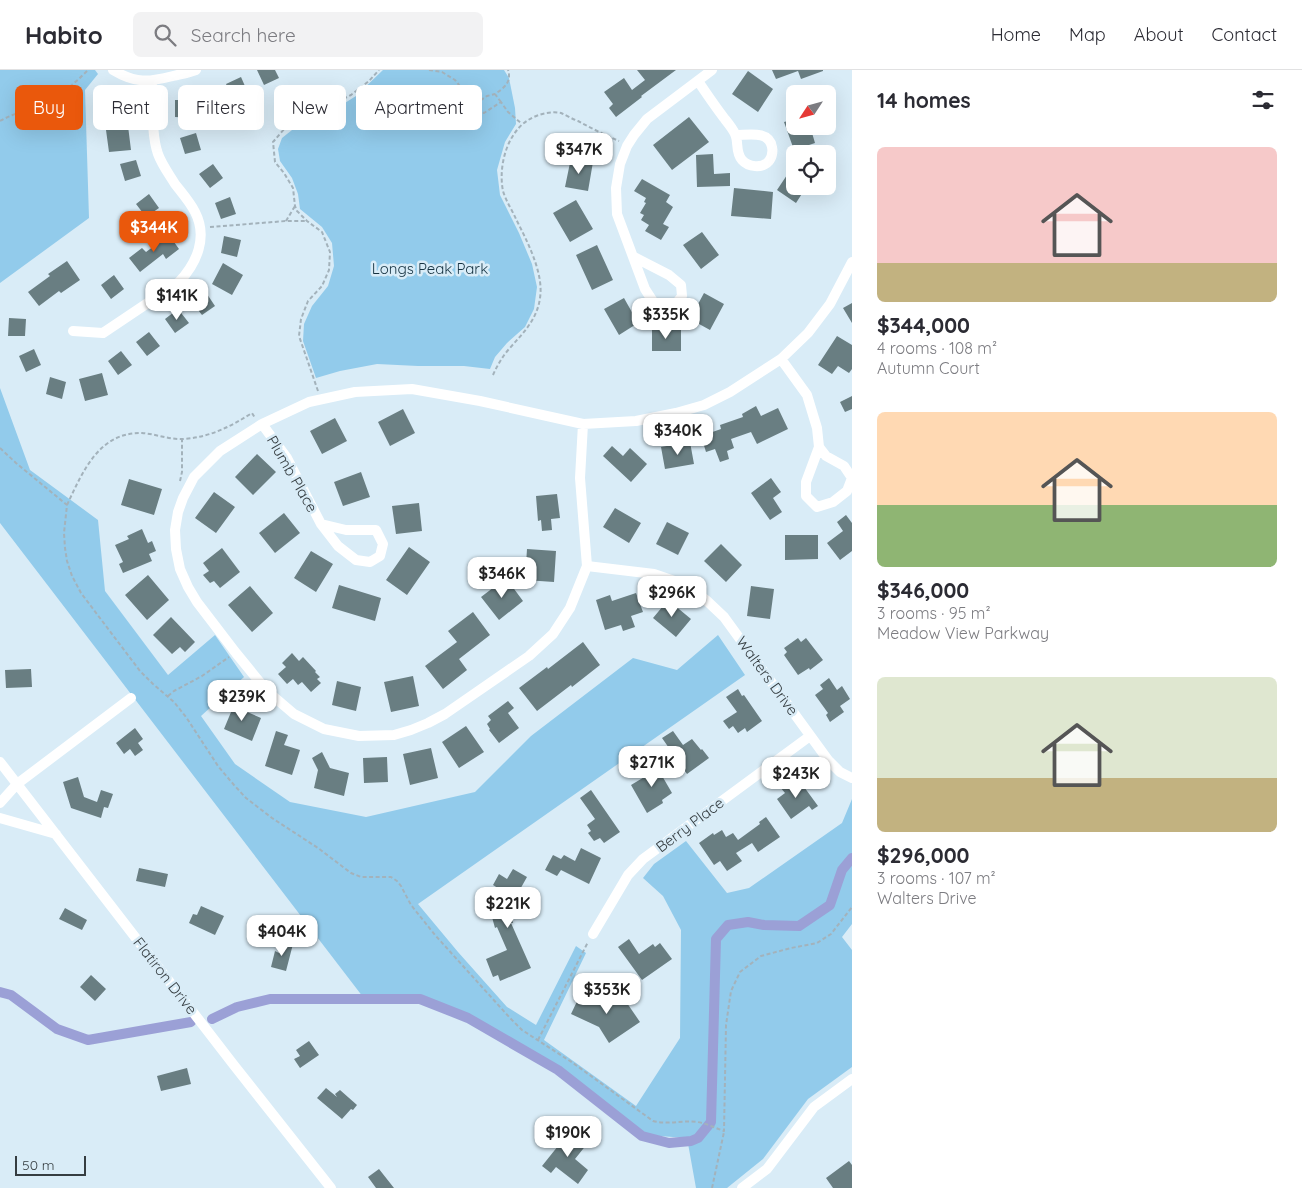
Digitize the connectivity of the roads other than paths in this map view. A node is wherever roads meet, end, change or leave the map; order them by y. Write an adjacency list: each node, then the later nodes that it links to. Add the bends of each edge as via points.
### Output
1 (113, 70): 5 (street, via 136,80)
2 (196, 70): 5 (street)
3 (712, 70): 4 (street)
4 (698, 81): 6 (street); 7 (street, via 647,119 634,134 620,164 616,188 617,214)
5 (152, 82): 9 (street, via 158,154 195,212 201,228 197,255 179,282 103,333)
6 (736, 135)
7 (634, 257): 7 (street, via 681,285 682,296 675,305 663,308 654,302 645,288)
8 (852, 262): 10 (street, via 830,304 808,334)
9 (73, 331)
10 (781, 359): 12 (street, via 704,405 636,421); 13 (street, via 807,395)
11 (259, 422): 12 (street, via 321,399 355,392 412,389); 14 (street, Plumb Place, via 287,458); 15 (street, via 194,477 183,498 175,530 180,569 197,602 267,691 294,714 324,729 360,736 394,735 428,724 445,714 529,656 553,634 570,608)
12 (583, 424): 15 (street, via 580,478)
13 (819, 447): 13 (street, via 806,482 806,496 817,507 833,502 847,491 852,478 844,466 826,456)
14 (321, 524): 14 (street, Plumb Place, via 338,546 356,560 370,562 380,556 383,544 376,530 346,530)
15 (587, 566): 17 (street, Walters Drive, via 654,574 686,585 706,600 724,617)
16 (131, 698): 20 (street)
17 (810, 736): 19 (street, Walters Drive, via 840,772); 24 (street, Berry Place, via 643,859 628,875)
18 (0, 762): 20 (street, Flatiron Drive)
19 (852, 778)
20 (17, 784): 21 (street); 23 (street, Flatiron Drive)
21 (0, 803)
22 (0, 818): 23 (street)
23 (56, 834): 26 (street, Flatiron Drive)
24 (593, 934)
25 (852, 1079): 27 (street, via 814,1107 767,1169)
26 (331, 1188)
27 (742, 1188)

